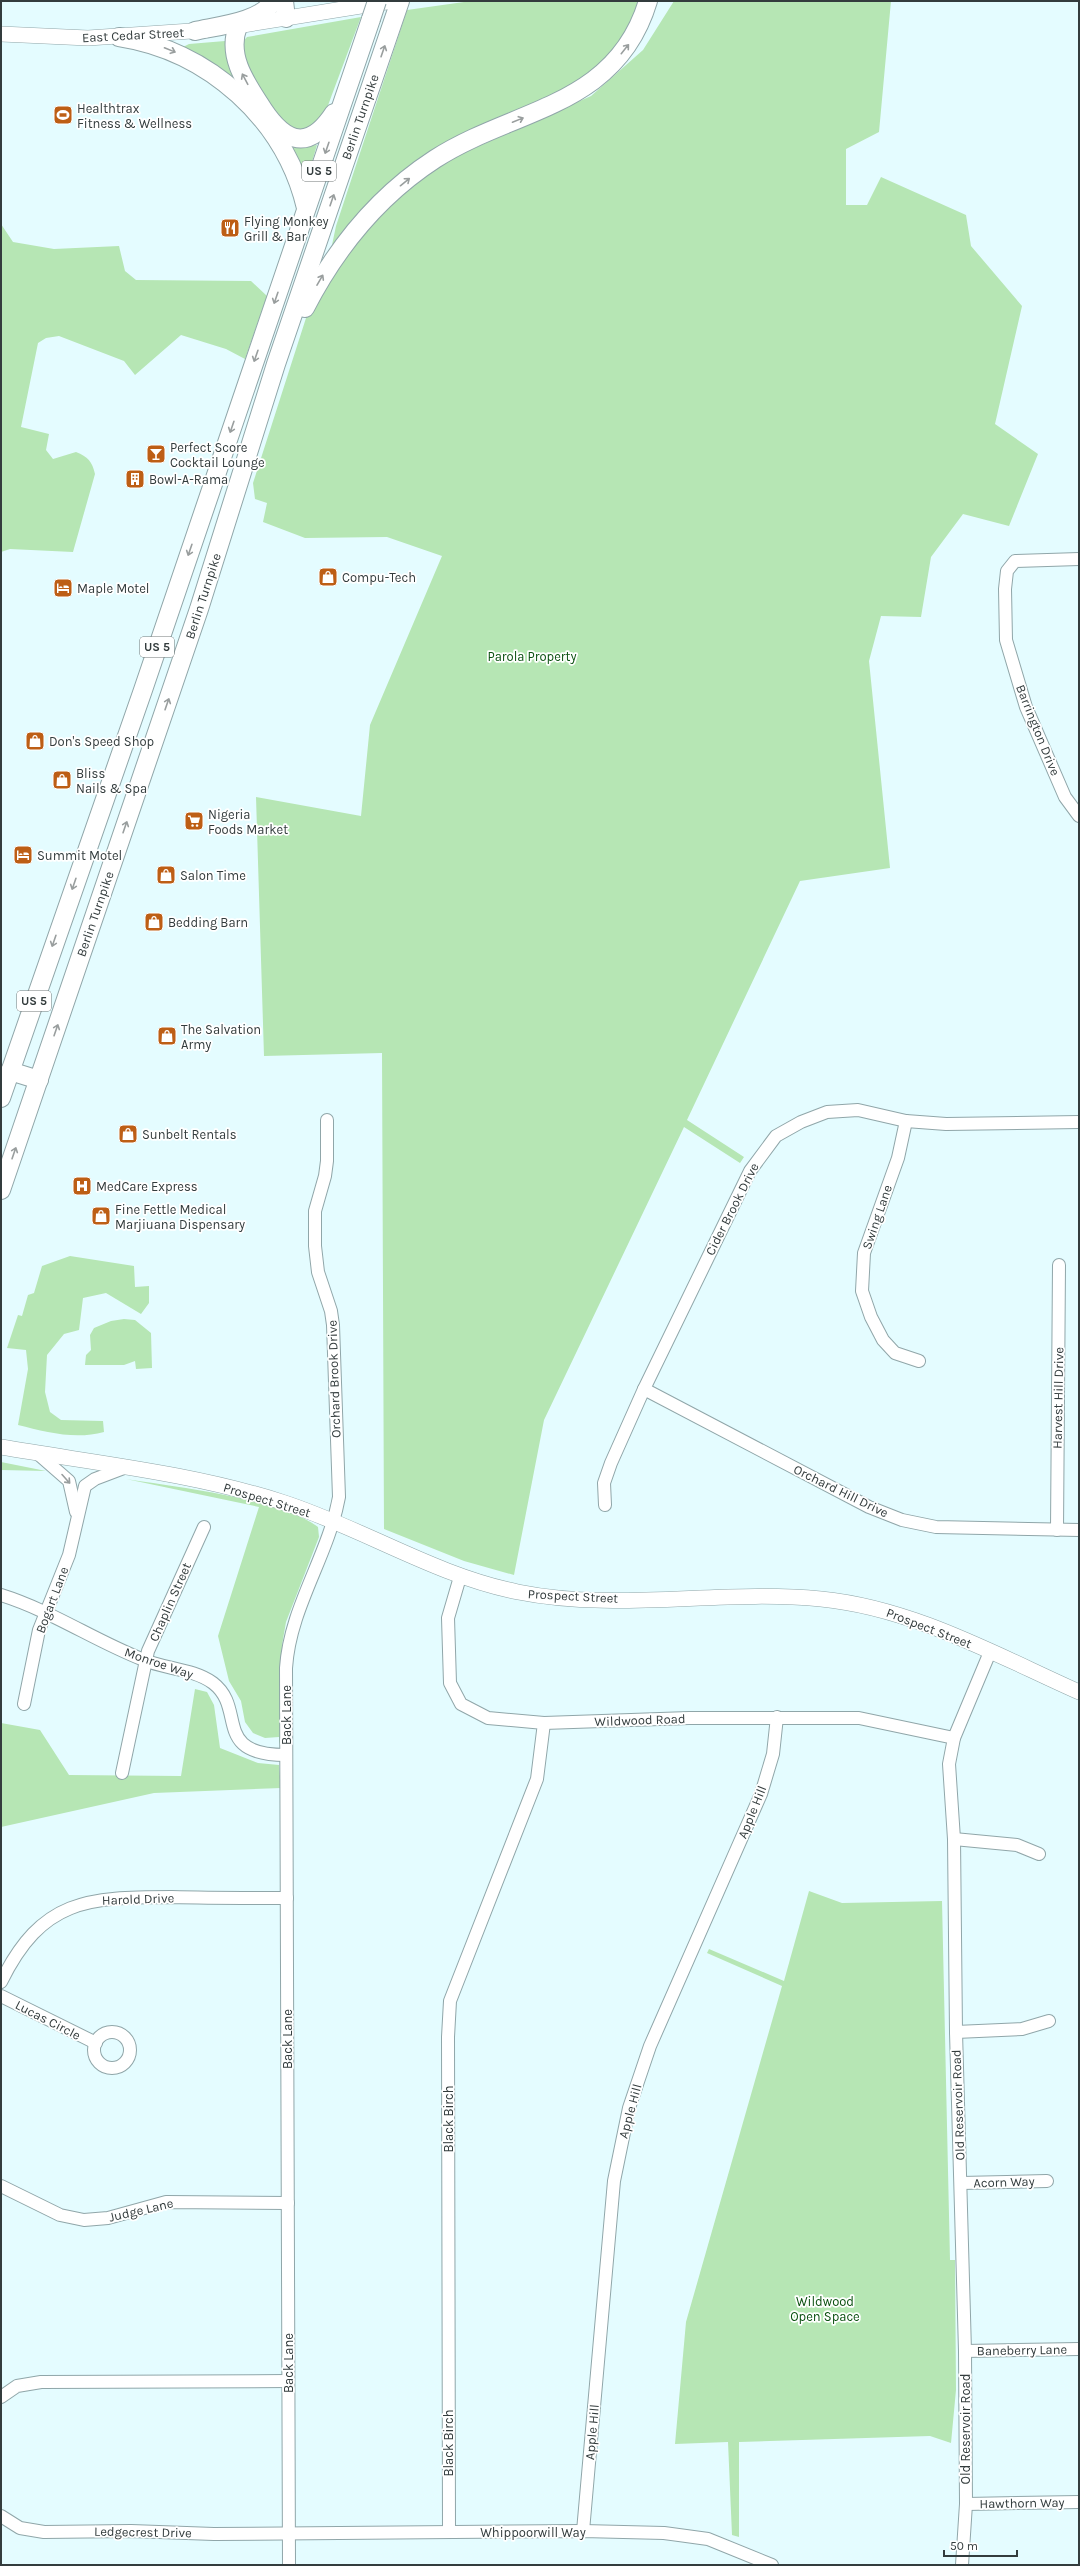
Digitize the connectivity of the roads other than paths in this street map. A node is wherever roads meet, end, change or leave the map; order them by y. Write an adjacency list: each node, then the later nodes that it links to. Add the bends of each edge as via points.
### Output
1 (273, 1): 7 (highway, via 270,7 256,15)
2 (377, 1): 10 (highway, Berlin Turnpike / US 5, bridge)
3 (648, 1): 13 (highway, one-way to 3, via 328,267 380,203 418,171 452,149 542,110 589,83 627,48 639,28)
4 (396, 6): 5 (main road, East Cedar Street); 13 (highway, Berlin Turnpike / US 5, one-way to 4)
5 (285, 10): 6 (main road, East Cedar Street, via 264,22)
6 (238, 26): 7 (main road, East Cedar Street); 11 (highway, one-way to 6, via 238,66 233,45)
7 (195, 31): 9 (main road, East Cedar Street)
8 (1, 34): 9 (main road, East Cedar Street)
9 (119, 37): 11 (highway, one-way to 11, via 165,48 205,68 240,95)
10 (344, 96): 11 (highway, via 321,130 308,138 286,136); 12 (highway, Berlin Turnpike / US 5, one-way to 12)
11 (268, 123): 12 (highway, via 295,174)
12 (306, 208): 16 (highway, Berlin Turnpike / US 5, one-way to 16, via 143,690)
13 (276, 364): 17 (highway, Berlin Turnpike / US 5, one-way to 13, via 199,609)
14 (1079, 560): 15 (street, Barrington Drive, via 1015,561 1007,571 1005,590 1006,640 1026,707 1065,797)
15 (1079, 816)
16 (10, 1071): 17 (highway); 18 (highway, Berlin Turnpike / US 5)
17 (39, 1080): 22 (highway, Berlin Turnpike / US 5, one-way to 17)
18 (1, 1098)
19 (327, 1120): 31 (street, Orchard Brook Drive, via 326,1176 315,1211 315,1246 318,1272 333,1325 339,1485)
20 (906, 1121): 21 (street, Cider Brook Drive, via 946,1124); 24 (street, Swing Lane, via 898,1158 864,1253 862,1291 883,1340 895,1353); 25 (street, Cider Brook Drive, via 858,1110 827,1112 801,1122 776,1136 750,1171)
21 (1079, 1122)
22 (1, 1190)
23 (1059, 1265): 33 (street, Harvest Hill Drive)
24 (919, 1360)
25 (644, 1389): 29 (street, Cider Brook Drive, via 611,1463 604,1484); 33 (street, Orchard Hill Drive, via 869,1507 902,1520 936,1527)
26 (1, 1447): 27 (main road, Prospect Street)
27 (37, 1453): 28 (main road, Prospect Street); 30 (street, Bogart Lane, one-way to 30, via 69,1481)
28 (124, 1468): 30 (street, Bogart Lane, via 95,1479 85,1486); 31 (main road, Prospect Street, via 246,1491 284,1502)
29 (605, 1505)
30 (77, 1521): 37 (street, Bogart Lane, via 69,1555)
31 (334, 1522): 35 (main road, Prospect Street); 45 (street, Back Lane, via 298,1608 290,1635 286,1668)
32 (204, 1527): 39 (street, Chaplin Street)
33 (1057, 1530): 34 (street, Orchard Hill Drive)
34 (1079, 1530)
35 (460, 1577): 38 (main road, Prospect Street, via 519,1592 556,1597 789,1597 843,1602 914,1620); 43 (street, Wildwood Road, via 448,1618 448,1653 450,1683 461,1704 488,1718)
36 (1, 1595): 37 (street, Monroe Way)
37 (45, 1612): 39 (street, Monroe Way); 41 (street, Bogart Lane)
38 (990, 1652): 40 (main road, Prospect Street); 44 (street, Old Reservoir Road)
39 (145, 1661): 45 (street, Monroe Way, via 210,1681 226,1699 234,1732 242,1743 266,1754); 46 (street, Chaplin Street)
40 (1079, 1692)
41 (24, 1704)
42 (777, 1717): 43 (street, Wildwood Road); 44 (street, Wildwood Road, via 859,1718); 66 (street, Apple Hill, via 773,1754 761,1794 650,2046 629,2108 614,2181)
43 (544, 1723): 67 (street, Black Birch, via 537,1779 450,2001)
44 (954, 1738): 47 (street, Old Reservoir Road, via 949,1764)
45 (286, 1755): 49 (street, Back Lane)
46 (122, 1774)
47 (954, 1839): 48 (street, via 1017,1844); 53 (street, Old Reservoir Road)
48 (1039, 1854)
49 (287, 1898): 50 (street, Harold Drive, via 131,1897 89,1901 66,1910 38,1928 16,1954); 58 (street, Back Lane)
50 (1, 1982)
51 (1, 1996): 54 (street, Lucas Circle)
52 (1049, 2021): 53 (street, via 1022,2029)
53 (956, 2032): 56 (street, Old Reservoir Road)
54 (96, 2043)
55 (1047, 2181): 56 (street, Acorn Way)
56 (961, 2183): 60 (street, Old Reservoir Road)
57 (1, 2186): 58 (street, Judge Lane, via 60,2215 84,2220 108,2218 166,2202)
58 (288, 2203): 61 (street, Back Lane)
59 (1079, 2349): 60 (street, Baneberry Lane)
60 (965, 2351): 64 (street, Old Reservoir Road)
61 (288, 2380): 62 (street, via 41,2382 17,2386); 68 (street, Back Lane)
62 (1, 2397)
63 (1079, 2502): 64 (street, Hawthorn Way)
64 (966, 2504): 71 (street, Old Reservoir Road)
65 (1, 2516): 68 (street, Ledgecrest Drive, via 10,2523 32,2531)
66 (583, 2531): 67 (street, Whippoorwill Way); 70 (street, Whippoorwill Way, via 664,2533 708,2540)
67 (449, 2532): 68 (street, Whippoorwill Way)
68 (289, 2534): 69 (street, Back Lane)
69 (289, 2565)
70 (772, 2565)
71 (962, 2565)

